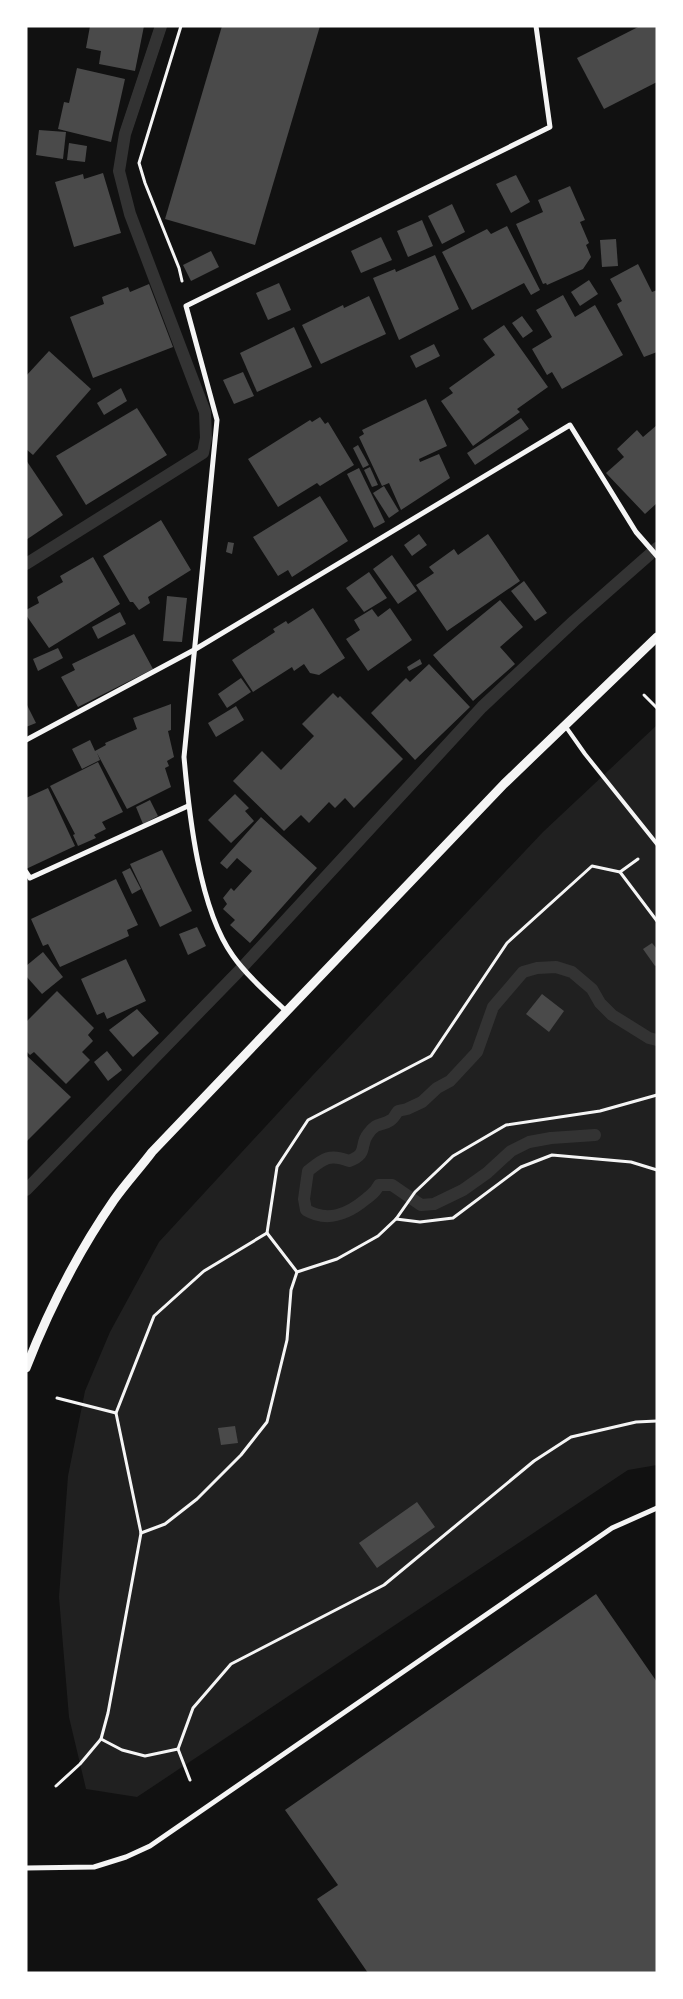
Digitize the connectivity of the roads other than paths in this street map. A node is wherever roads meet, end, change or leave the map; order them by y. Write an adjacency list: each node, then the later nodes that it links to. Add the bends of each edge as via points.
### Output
1 (536, 26): 4 (street, via 550,128 186,306 217,420)
2 (657, 556): 4 (street, via 636,532 570,425)
3 (657, 637): 5 (street)
4 (194, 650): 6 (street); 7 (street, via 184,756)
5 (564, 725): 8 (lane); 10 (street)
6 (26, 740)
7 (188, 806): 9 (street, via 30,878); 10 (street, via 205,894 216,926 232,956)
8 (657, 844)
9 (26, 872)
10 (286, 1012): 11 (street, via 152,1152 114,1200 46,1317)
11 (26, 1368)
12 (657, 1508): 13 (street, via 612,1528 150,1846 94,1867)
13 (26, 1868)

